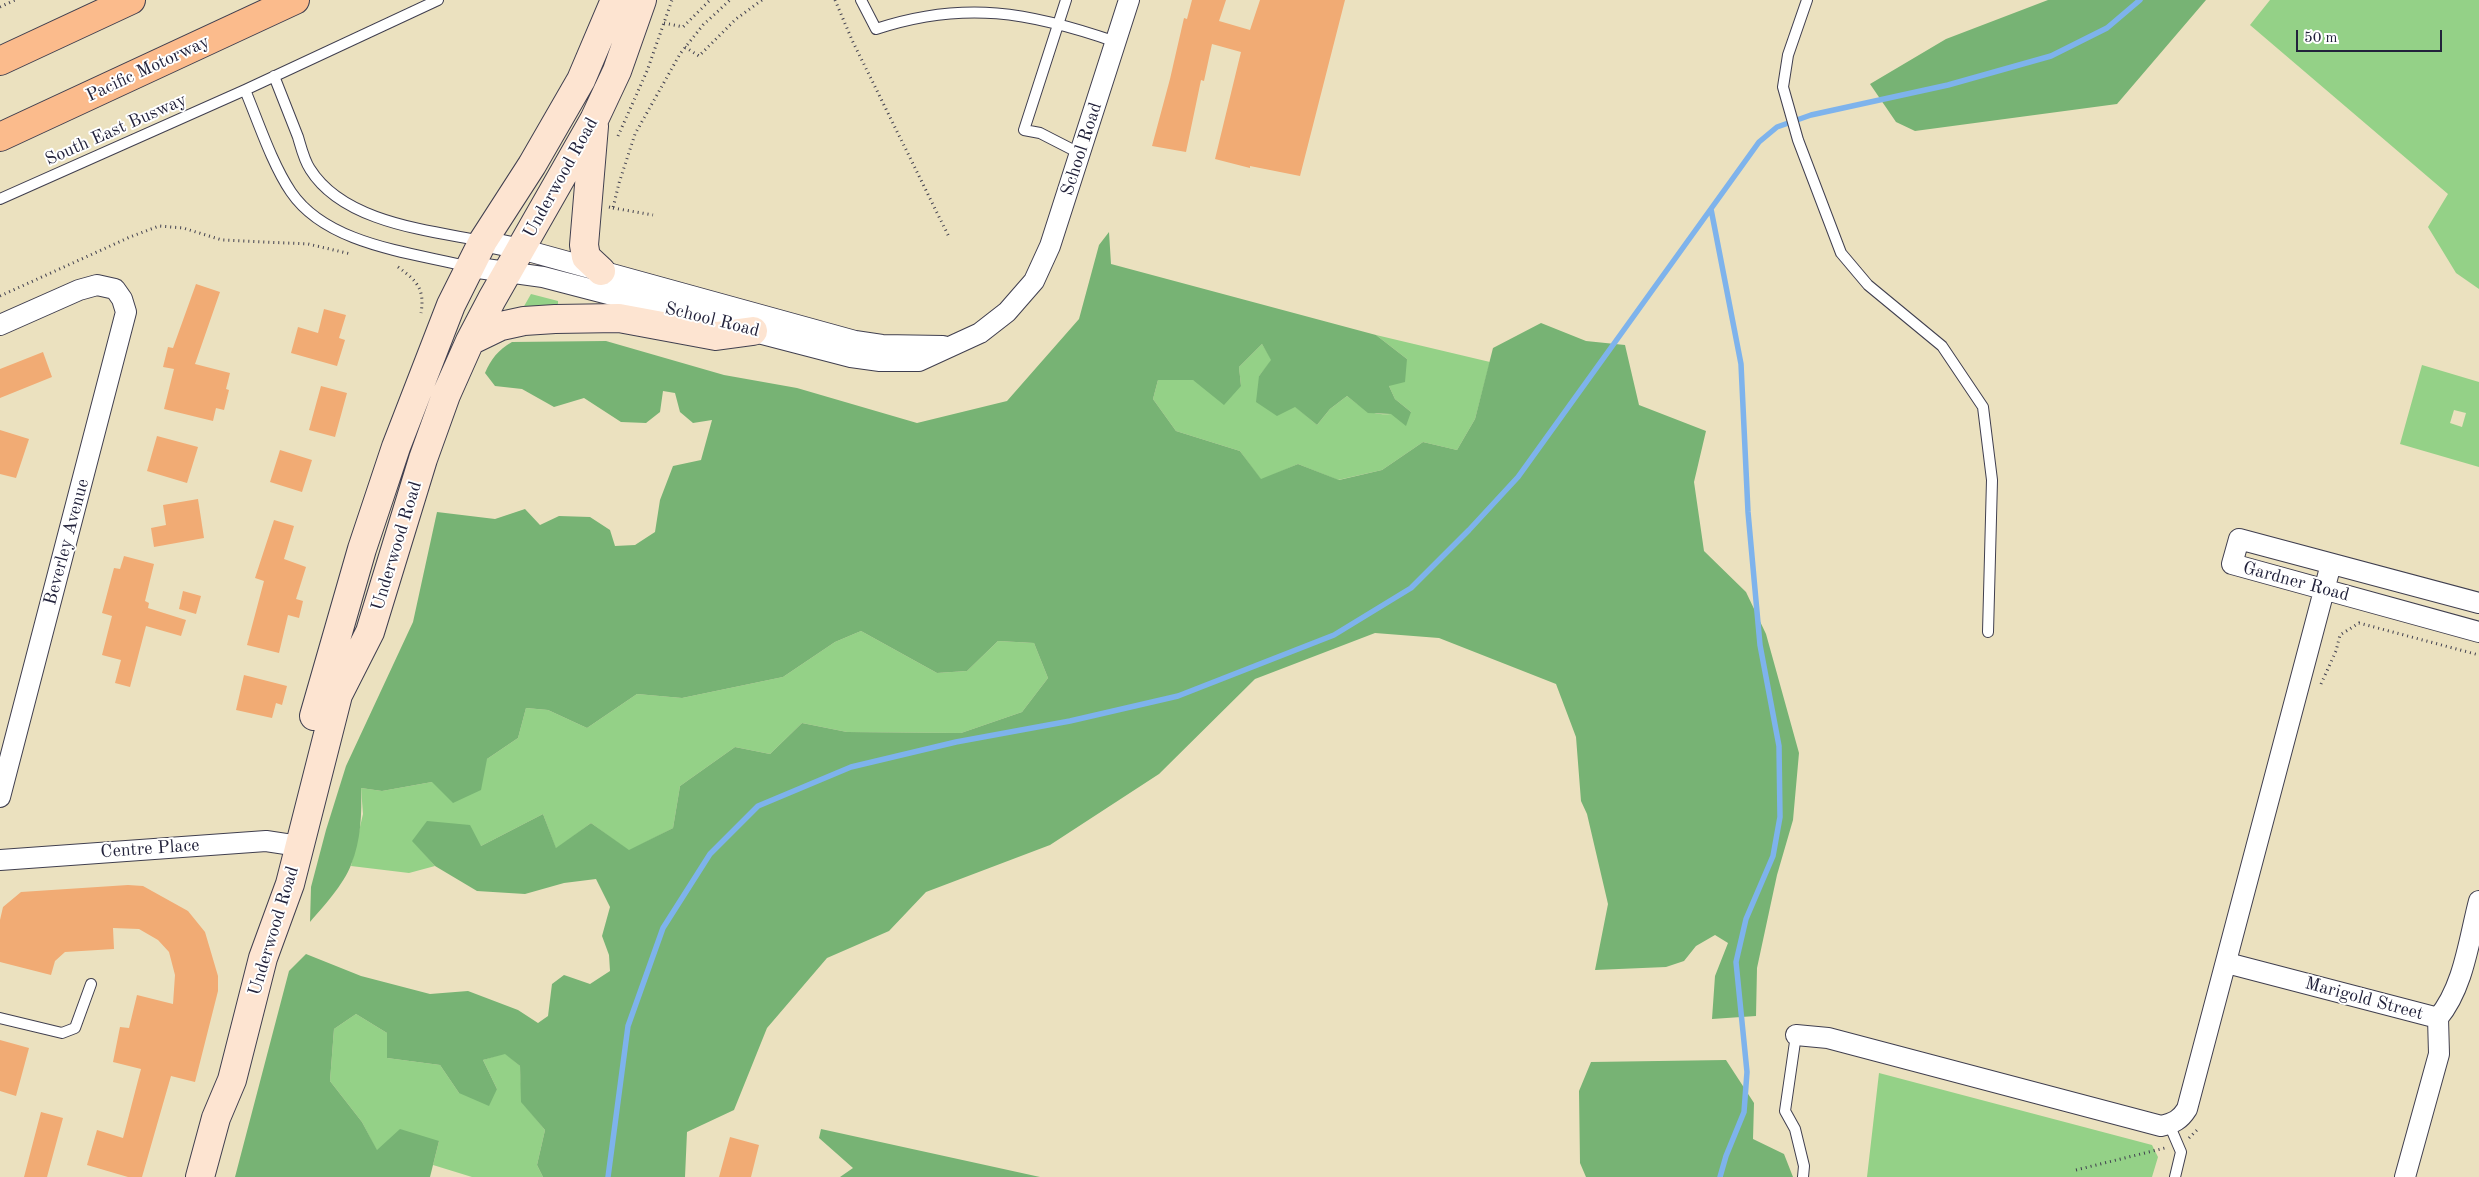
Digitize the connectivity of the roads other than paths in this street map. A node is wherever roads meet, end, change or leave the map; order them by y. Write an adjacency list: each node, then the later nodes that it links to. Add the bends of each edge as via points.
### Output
1 (131, 0): 12 (highway)
2 (295, 0): 16 (highway, Pacific Motorway)
3 (438, 0): 13 (lane, South East Busway)
4 (615, 0): 19 (main road, Underwood Road, via 581,80)
5 (642, 0): 15 (main road, Underwood Road, via 617,71)
6 (861, 0): 10 (lane, via 876,29 910,13 970,6 1018,10)
7 (1066, 0): 10 (lane)
8 (1129, 0): 11 (street, School Road)
9 (1807, 0): 30 (lane, via 1788,55 1782,87 1798,140 1841,253 1868,285 1942,346 1983,408 1992,480)
10 (1059, 21): 11 (lane); 17 (lane, via 1024,130 1040,133)
11 (1116, 42): 17 (street, School Road)
12 (0, 61)
13 (274, 76): 14 (lane, South East Busway); 19 (lane, via 309,168 329,193 348,205 381,218)
14 (244, 90): 18 (lane, South East Busway); 21 (lane, via 290,192 317,220 346,235)
15 (594, 120): 20 (main road, Underwood Road); 22 (main road, via 584,245 586,257)
16 (0, 137)
17 (1081, 154): 26 (street, School Road, via 1050,246 1034,281 1007,312 980,333)
18 (0, 199)
19 (483, 241): 20 (street, School Road); 21 (main road, Underwood Road)
20 (515, 260): 21 (street, School Road); 22 (street, School Road); 24 (street, School Road, via 543,277); 25 (main road, Underwood Road)
21 (470, 267): 33 (main road, Underwood Road, via 454,299 396,447 362,549 325,676)
22 (601, 272): 26 (street, School Road, via 856,341 882,345)
23 (0, 325): 32 (street, Beverley Avenue, via 97,285 114,289 126,312)
24 (753, 331): 25 (main road, via 716,336 619,318 555,319 501,326); 26 (street, School Road, via 851,357 880,361 919,361)
25 (470, 341): 33 (main road, Underwood Road, via 423,459 370,632 338,695)
26 (951, 346)
27 (2331, 564): 28 (street); 28 (street, Gardner Road, via 2239,539 2234,556 2232,564); 29 (street, Gardner Road)
28 (2324, 590): 31 (street, Gardner Road); 36 (street)
29 (2479, 603)
30 (1988, 632)
31 (2479, 632)
32 (0, 797)
33 (290, 844): 34 (street, Centre Place, via 266,841); 42 (main road, Underwood Road, via 220,1068 215,1095 216,1118)
34 (0, 860)
35 (2479, 901): 39 (street, Marigold Street, via 2458,984 2448,1006)
36 (2227, 962): 39 (street, Marigold Street); 41 (street, via 2187,1109 2181,1118)
37 (91, 984): 38 (lane, via 75,1028 62,1033)
38 (0, 1018)
39 (2438, 1018): 45 (street, via 2439,1054)
40 (1796, 1035): 41 (street, via 1828,1038 2161,1126); 43 (lane, via 1785,1110 1795,1129 1804,1166)
41 (2169, 1124): 44 (lane, via 2181,1152)
42 (200, 1177)
43 (1803, 1177)
44 (2175, 1177)
45 (2405, 1177)

